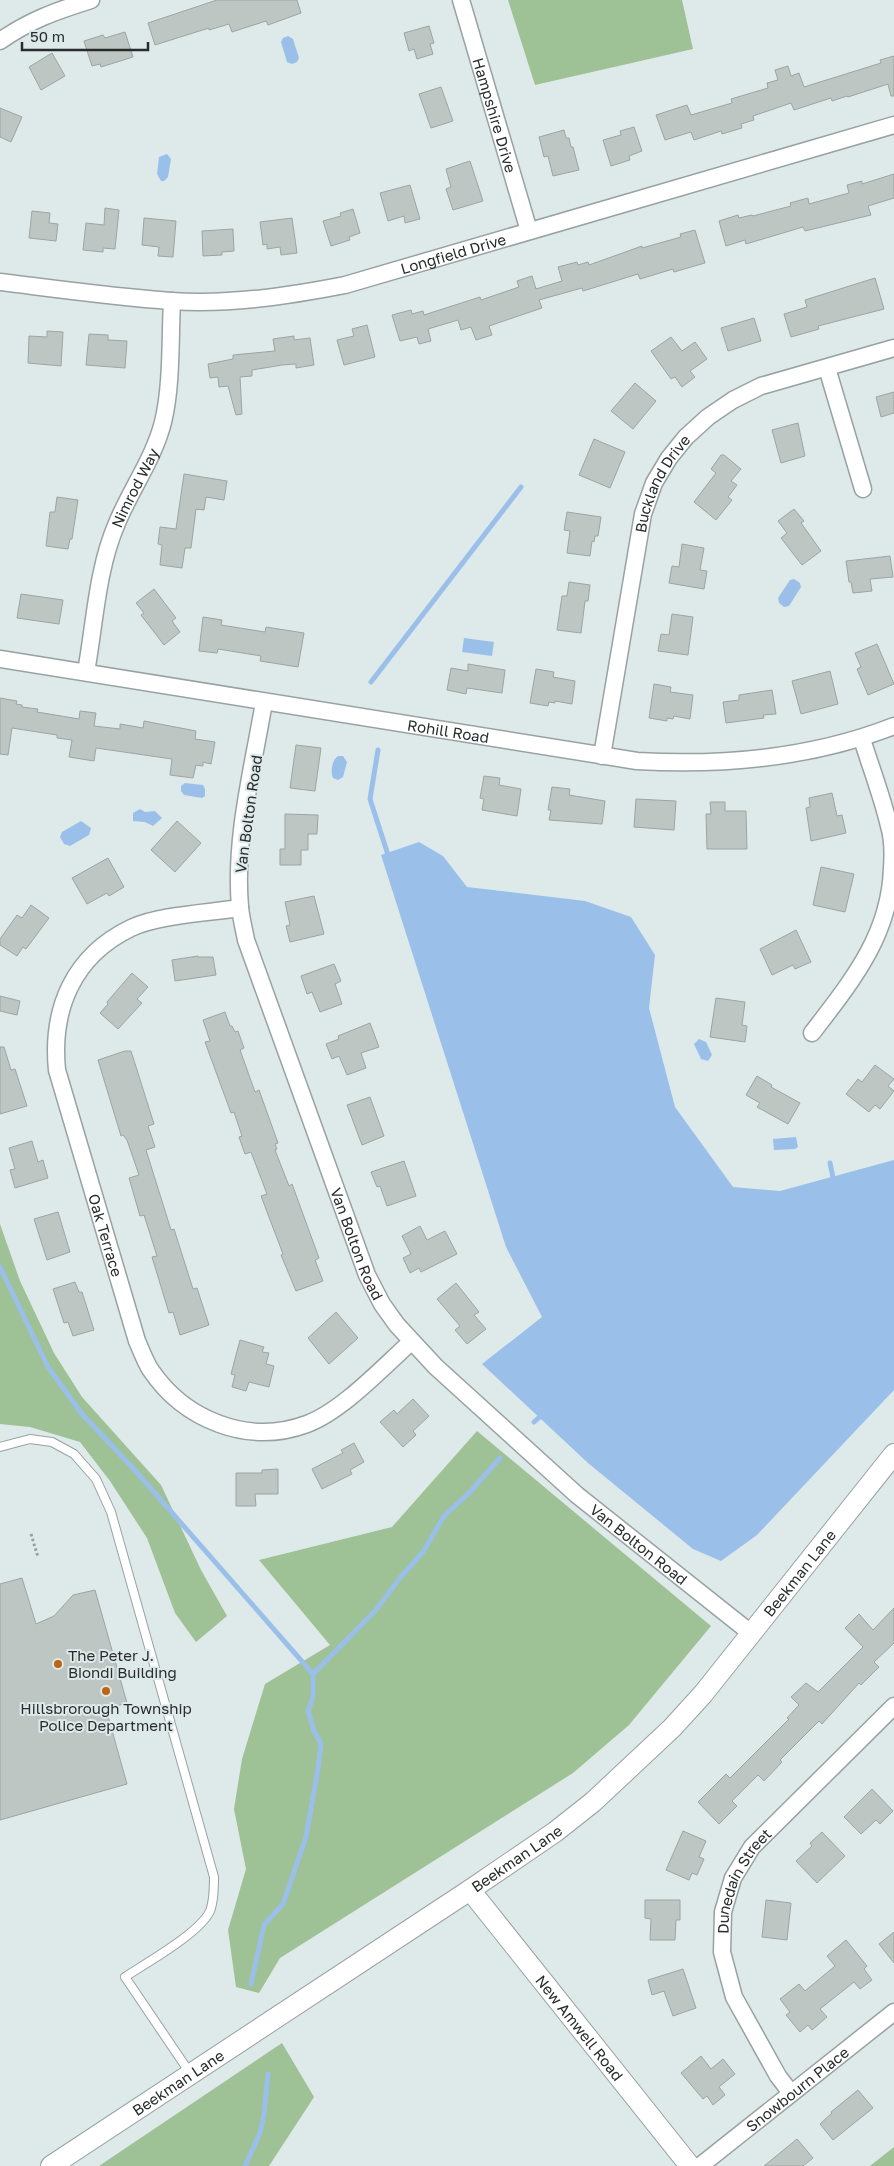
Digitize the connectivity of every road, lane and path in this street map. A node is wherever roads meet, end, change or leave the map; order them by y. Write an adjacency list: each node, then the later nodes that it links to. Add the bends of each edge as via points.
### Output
1 (91, 0): 3 (street, via 48,13 24,24)
2 (461, 0): 5 (street, Hampshire Drive)
3 (0, 41)
4 (894, 125): 5 (street, Longfield Drive)
5 (529, 231): 7 (street, Longfield Drive, via 328,288 254,300)
6 (0, 282): 7 (street, Longfield Drive)
7 (172, 301): 12 (street, Nimrod Way, via 163,422 156,443 116,523 103,567)
8 (894, 348): 9 (street, Buckland Drive)
9 (827, 368): 10 (street); 16 (street, Buckland Drive, via 761,386 733,400 686,437 654,483 642,514)
10 (863, 489)
11 (0, 659): 12 (street, Rohill Road)
12 (86, 672): 13 (street, Rohill Road)
13 (264, 702): 16 (street, Rohill Road); 17 (street, Van Bolton Road, via 242,838)
14 (894, 726): 15 (street, Rohill Road)
15 (862, 738): 16 (street, Rohill Road, via 780,756 734,761 683,763); 18 (street, via 890,827 892,885 886,913 866,959)
16 (602, 756)
17 (240, 908): 19 (street, Van Bolton Road, via 246,940 367,1275 382,1304); 19 (street, Oak Terrace, via 161,920 132,928 110,941 87,961 73,981 57,1025 56,1070 137,1341 149,1368 168,1392 191,1412 218,1424 249,1431 279,1431 307,1424 361,1387)
18 (812, 1032)
19 (411, 1342): 24 (street, Van Bolton Road, via 578,1495)
20 (0, 1447): 28 (lane, via 30,1439 52,1442 74,1454 96,1479 111,1512 214,1877 210,1912 197,1928 126,1977)
21 (894, 1454): 24 (street, Beekman Lane)
22 (31, 1534): 23 (path)
23 (38, 1557)
24 (752, 1634): 26 (street, Beekman Lane, via 672,1728 593,1802)
25 (894, 1706): 29 (street, Dunedain Street, via 752,1847 733,1878 723,1912 722,1952 734,1996 778,2076)
26 (470, 1890): 28 (street, Beekman Lane); 31 (street, New Amwell Road)
27 (894, 2012): 29 (street, Snowbourn Place)
28 (191, 2074): 30 (street, Beekman Lane)
29 (791, 2093): 32 (street, Snowbourn Place)
30 (51, 2166)
31 (690, 2166)
32 (700, 2166)

